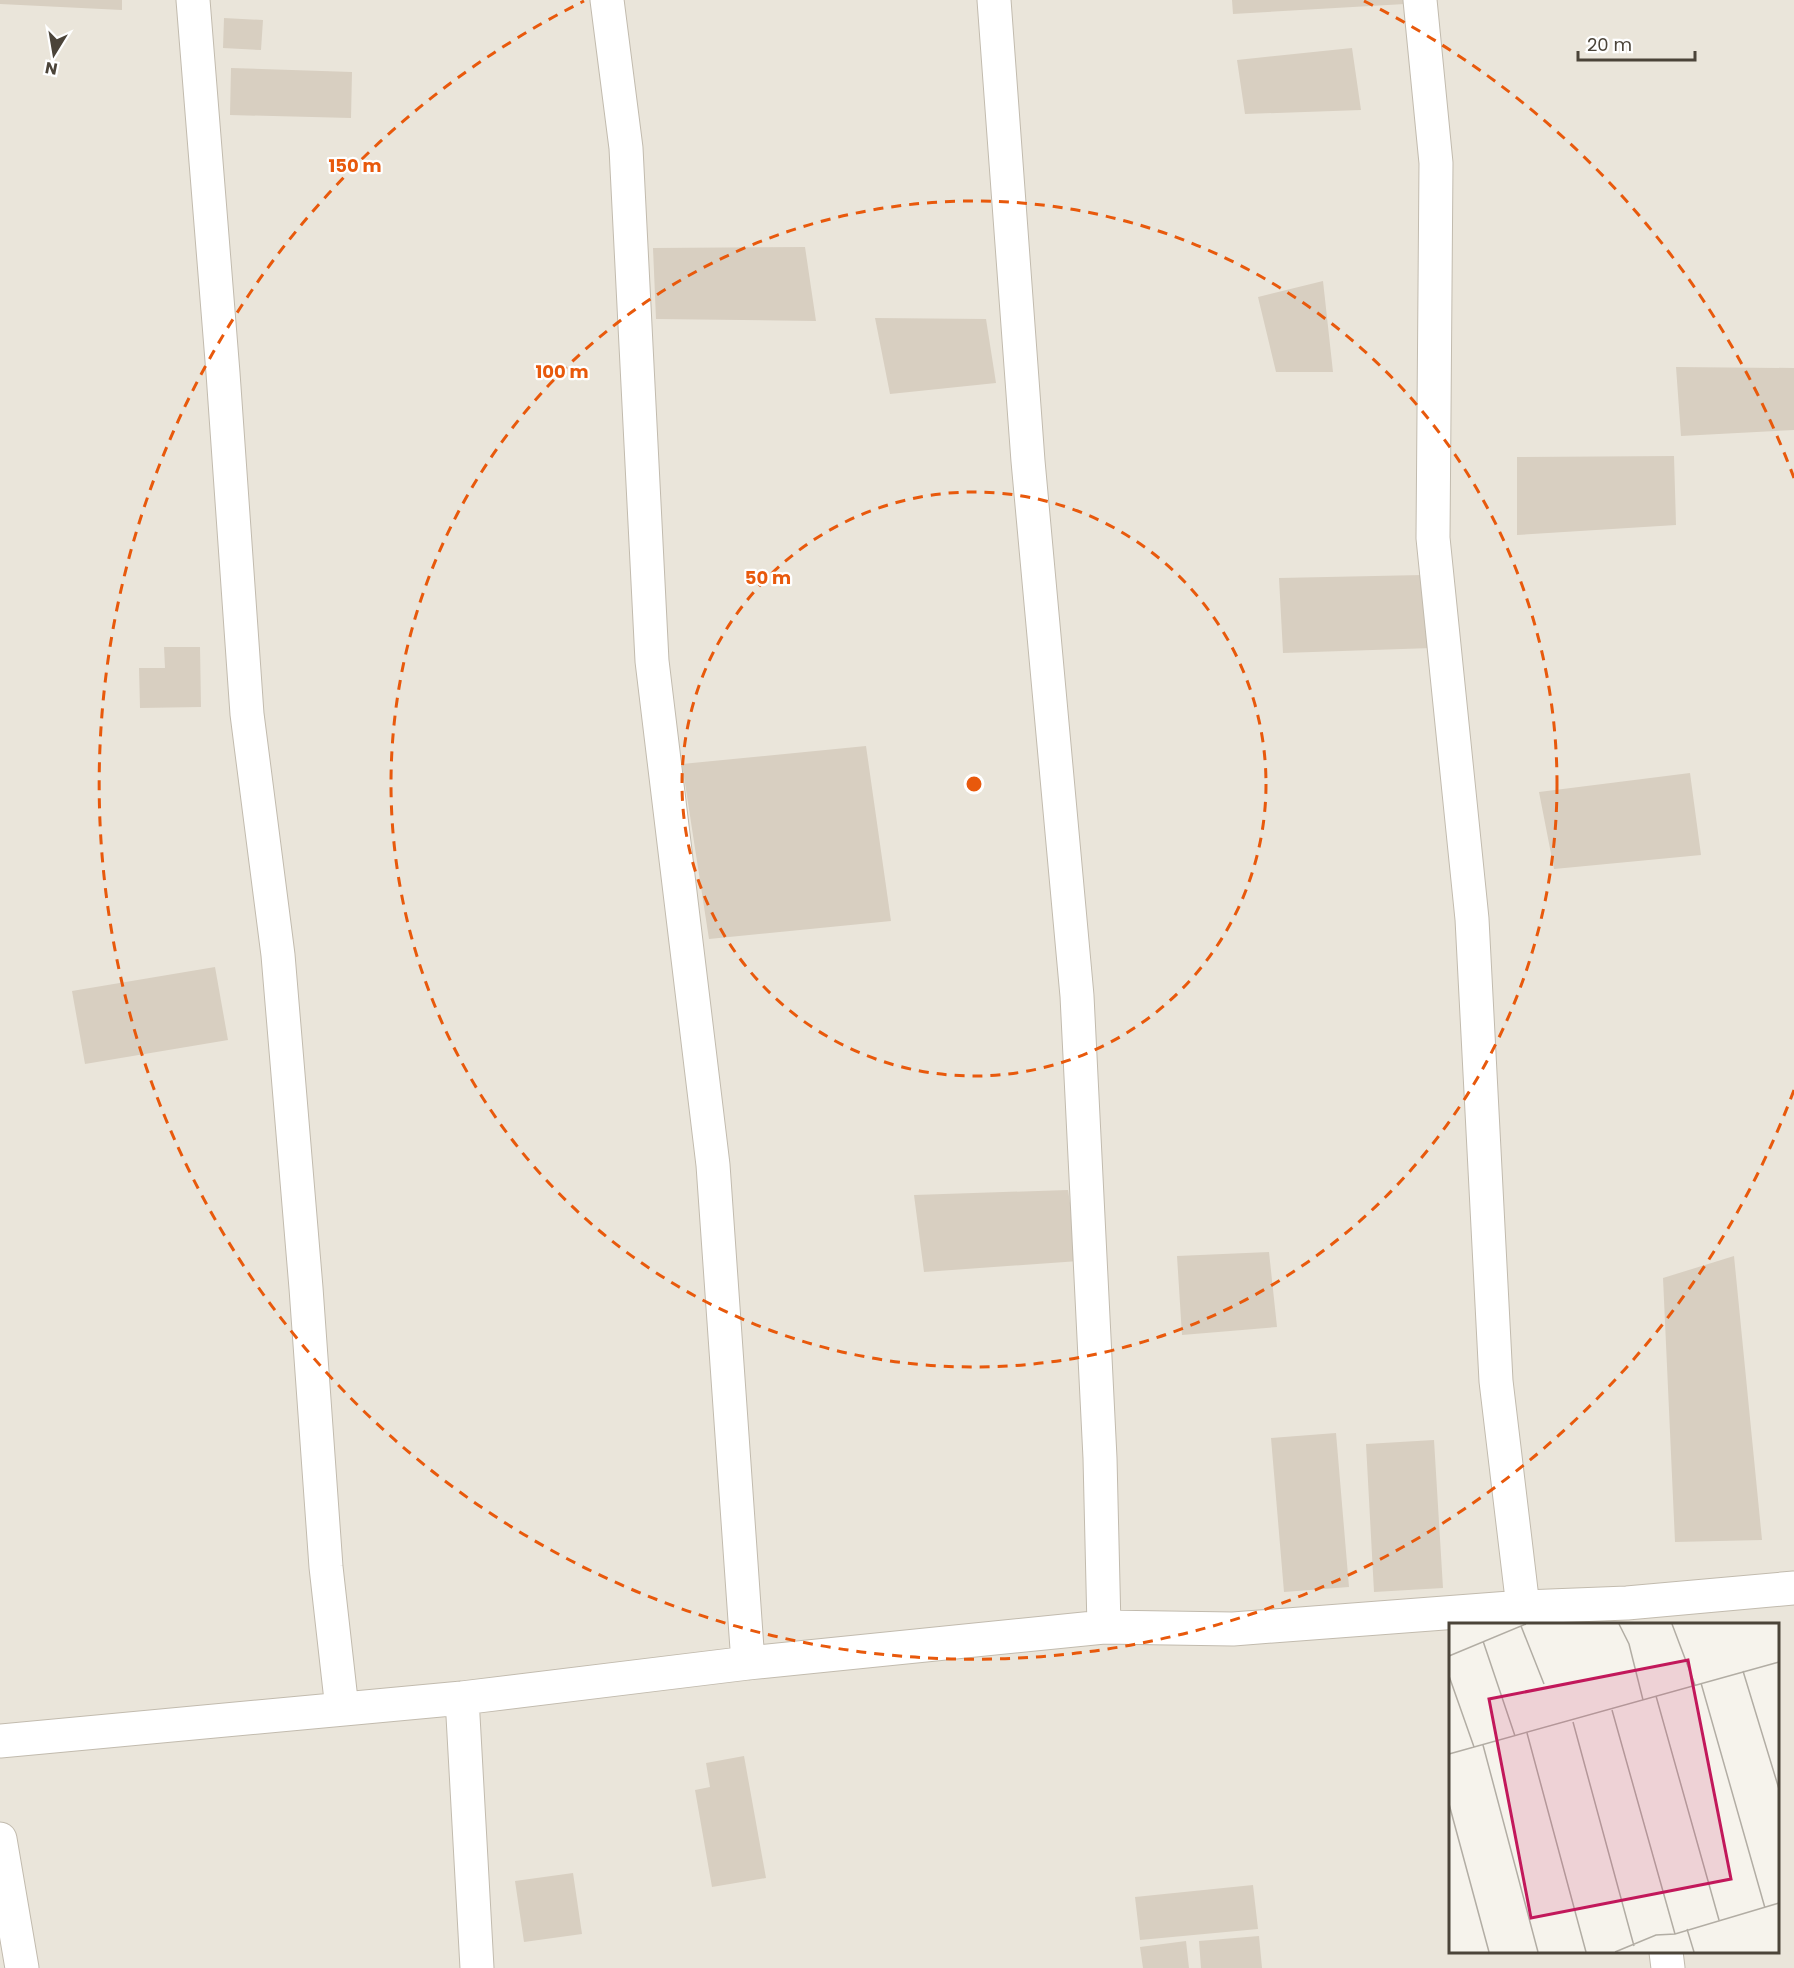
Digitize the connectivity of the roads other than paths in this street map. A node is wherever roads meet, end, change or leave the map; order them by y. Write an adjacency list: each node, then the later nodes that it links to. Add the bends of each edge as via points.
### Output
1 (193, 0): 11 (street, via 247,714 278,955 326,1567)
2 (608, 0): 9 (street, via 626,148 652,661 713,1165)
3 (994, 0): 8 (street, via 1028,461 1077,996 1100,1458)
4 (1420, 0): 6 (street, via 1436,163 1433,538 1472,919 1496,1381)
5 (1794, 1588): 7 (street)
6 (1523, 1607): 7 (street); 8 (street, via 1233,1629)
7 (1628, 1614)
8 (1104, 1627): 9 (street)
9 (748, 1663): 10 (street)
10 (462, 1698): 11 (street); 16 (street)
11 (342, 1708): 12 (street)
12 (0, 1741)
13 (0, 1839): 15 (street)
14 (1666, 1953): 17 (street)
15 (22, 1968)
16 (477, 1968)
17 (1668, 1968)

